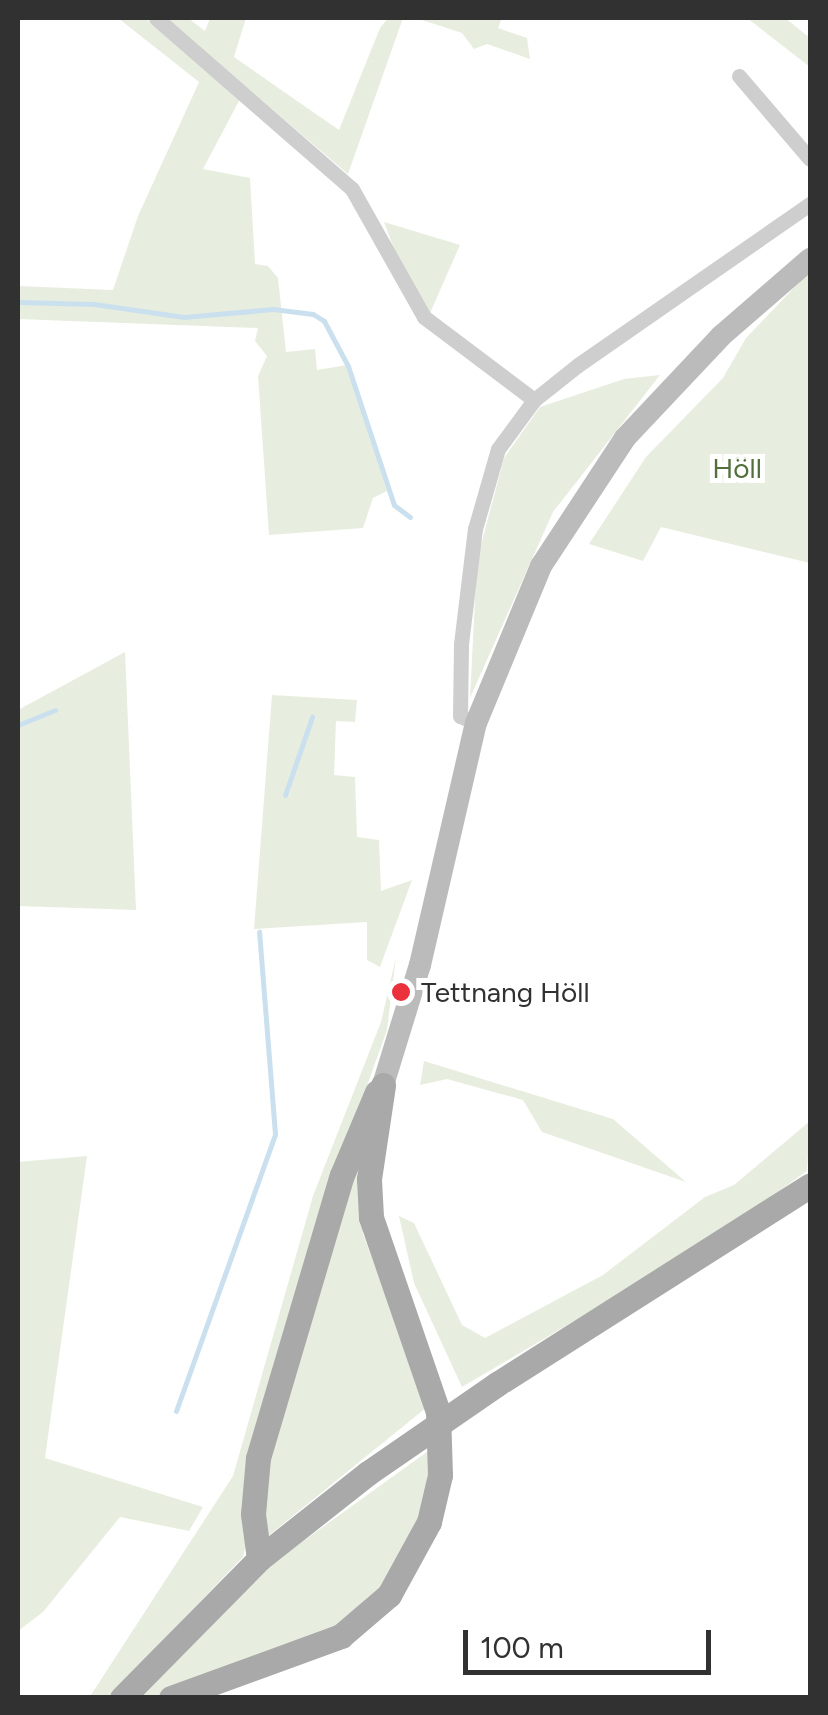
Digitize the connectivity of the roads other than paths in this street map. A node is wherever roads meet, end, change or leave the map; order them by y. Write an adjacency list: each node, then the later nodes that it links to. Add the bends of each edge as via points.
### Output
1 (156, 18): 6 (street, via 352,189 424,316)
2 (738, 76): 3 (street)
3 (810, 159)
4 (810, 204): 6 (street)
5 (810, 259): 7 (main road, via 721,336 625,438 561,533 510,632)
6 (534, 400): 7 (street, via 498,449 476,528 460,710)
7 (476, 723): 8 (main road, via 417,978)
8 (383, 1085): 10 (main road, via 368,1103 342,1175 258,1458 253,1514); 12 (main road, via 369,1178 372,1217 440,1426 440,1475 423,1541 389,1595 341,1636)
9 (810, 1184): 10 (main road, bridge, via 497,1384)
10 (259, 1559): 11 (main road)
11 (122, 1698)
12 (171, 1698)

